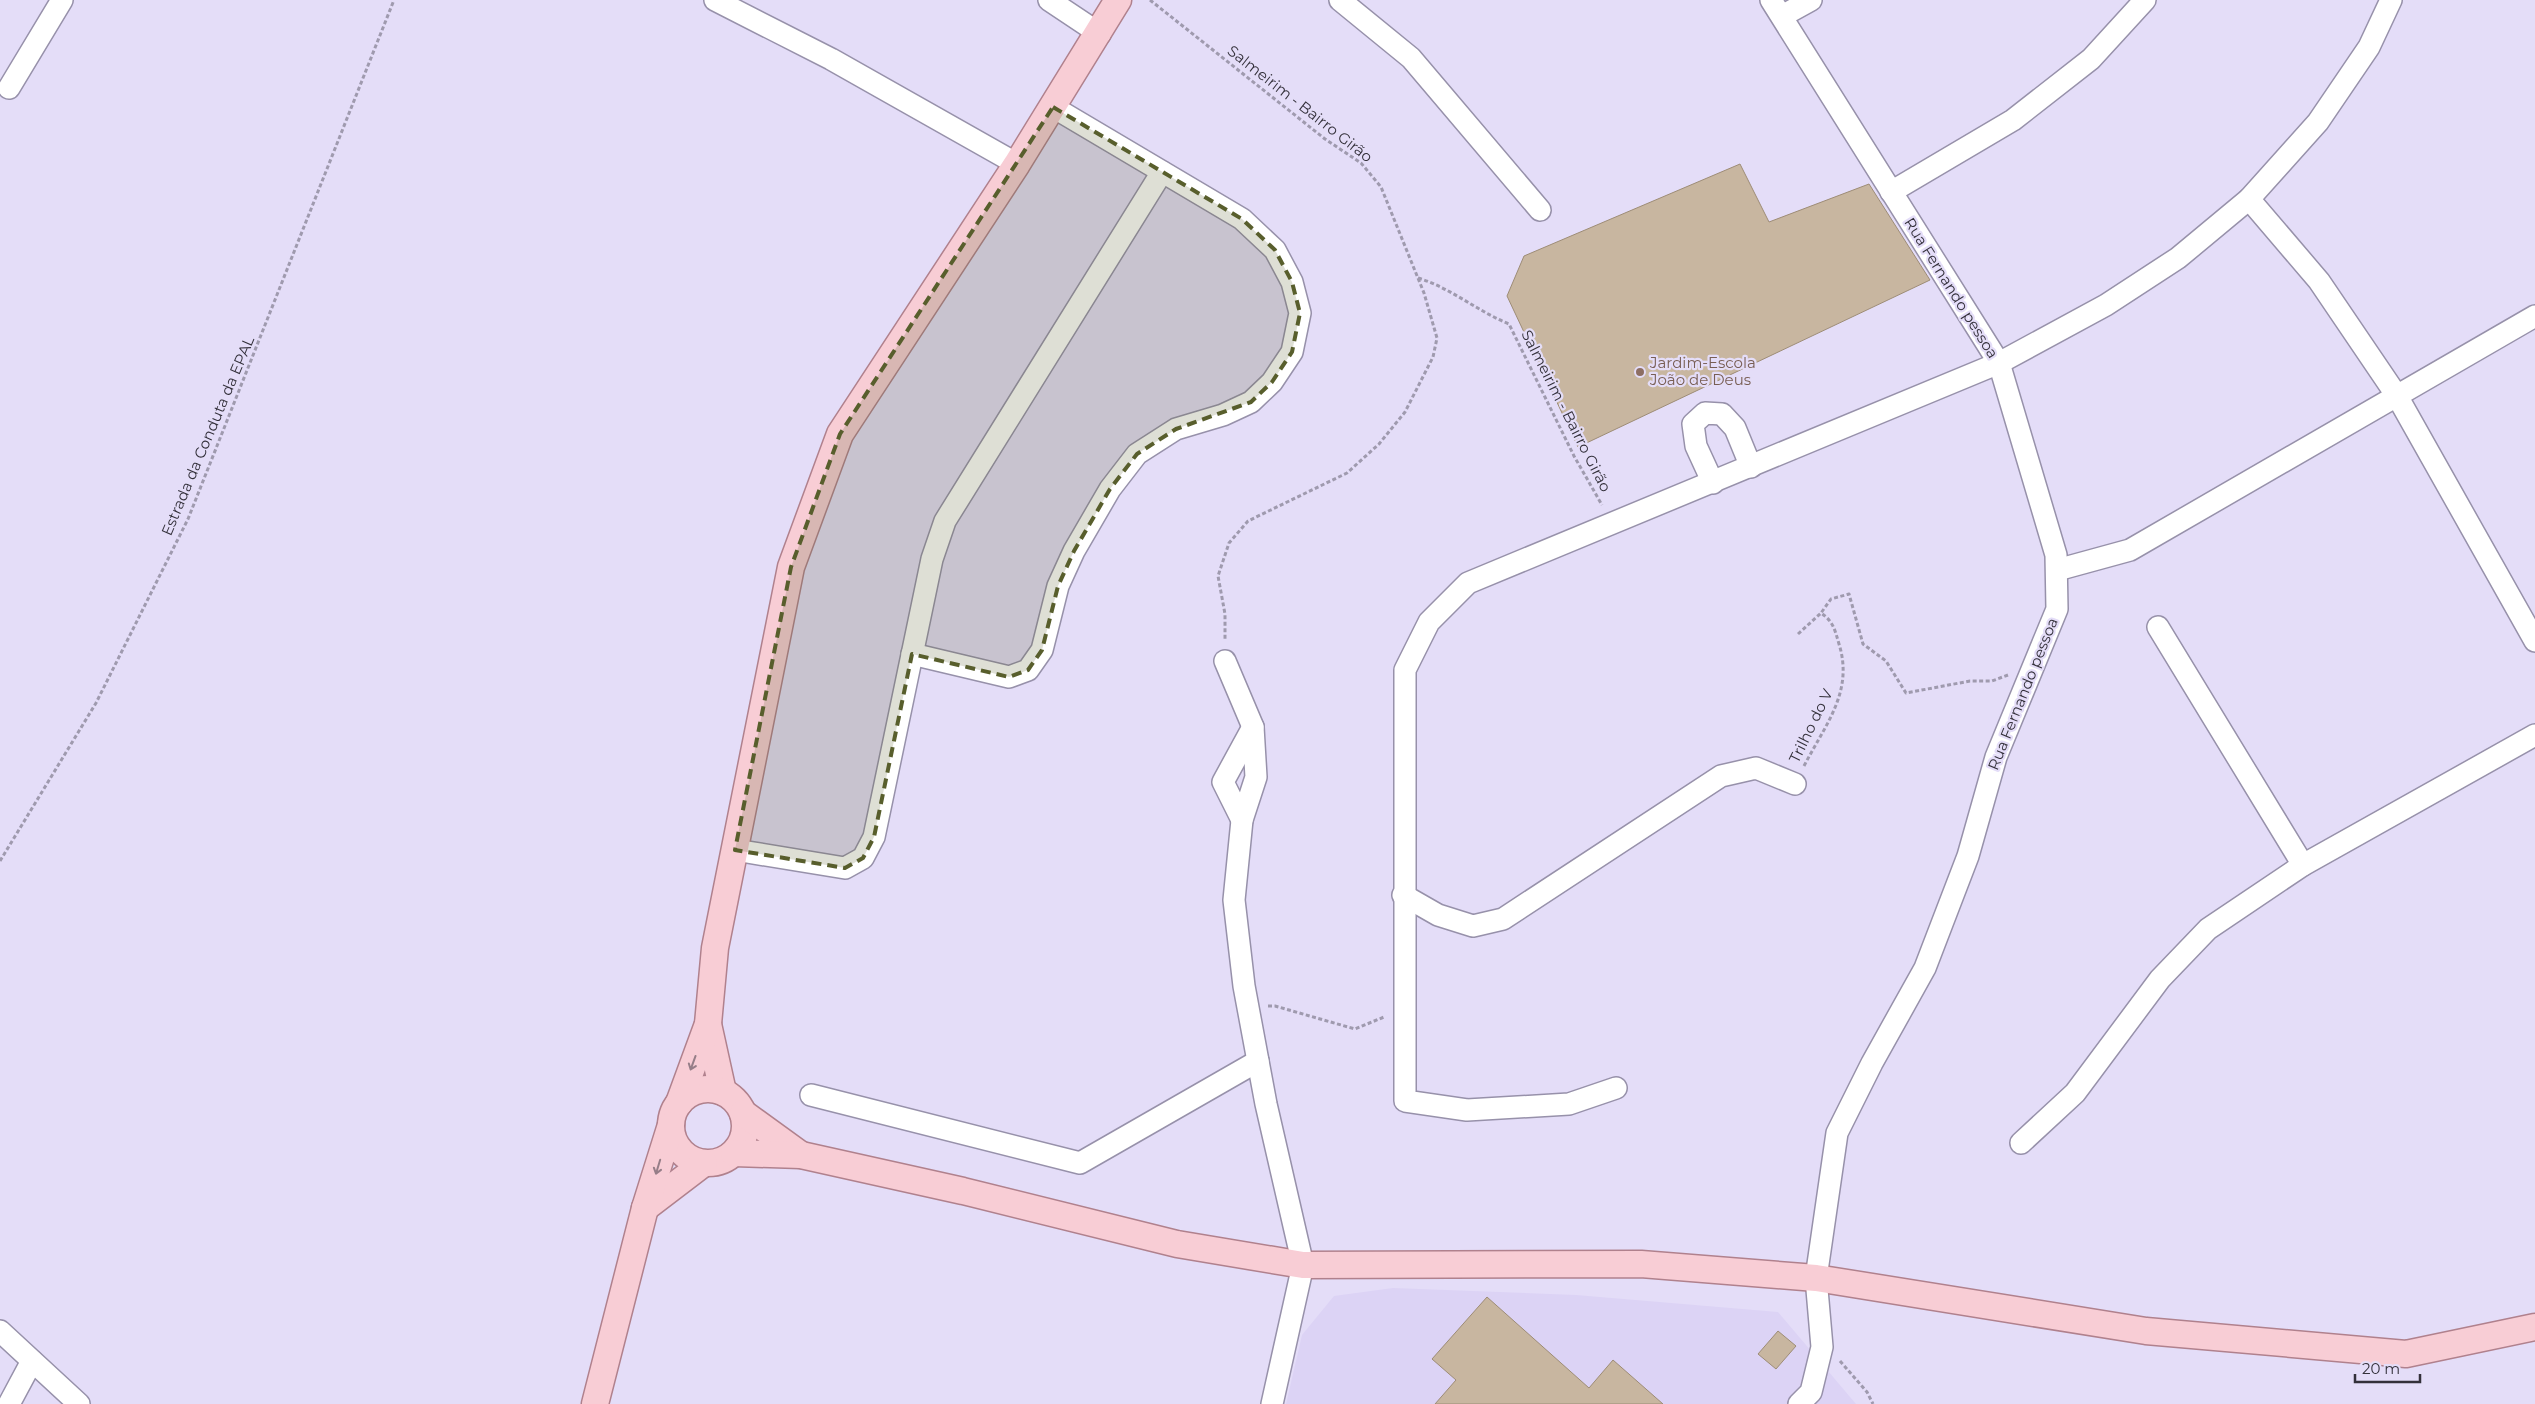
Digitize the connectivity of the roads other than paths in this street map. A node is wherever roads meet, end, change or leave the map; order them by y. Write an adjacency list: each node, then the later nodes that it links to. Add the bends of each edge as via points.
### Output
1 (62, 0): 11 (street)
2 (715, 0): 13 (street, via 831,59)
3 (1049, 0): 10 (street)
4 (1118, 0): 10 (main road)
5 (1340, 0): 17 (street, via 1411,58)
6 (1811, 0): 9 (street)
7 (2145, 0): 15 (street, via 2091,59 2012,120)
8 (2391, 0): 16 (street, via 2369,47 2318,122)
9 (1776, 8): 15 (street, Rua Fernando pessoa)
10 (1100, 34): 12 (main road)
11 (9, 88)
12 (1053, 107): 13 (main road); 14 (street)
13 (1017, 164): 32 (main road, via 840,434 791,567)
14 (1162, 172): 26 (street, via 945,521 932,559); 26 (street, via 1242,219 1275,250 1292,282 1300,313 1292,352 1272,382 1251,402 1223,415 1176,429 1138,454 1110,489 1074,551 1058,586 1042,650 1028,670 1009,677)
15 (1891, 192): 19 (street, Rua Fernando pessoa)
16 (2249, 200): 19 (street, via 2178,258 2106,305); 20 (street, via 2319,282)
17 (1540, 210)
18 (2535, 316): 20 (street)
19 (1998, 363): 21 (street); 23 (street, Rua Fernando pessoa, via 2056,555)
20 (2397, 396): 23 (street, via 2130,550); 25 (street)
21 (1751, 466): 22 (street); 22 (street, via 1735,428 1722,414 1705,413 1693,424 1696,446)
22 (1713, 483): 34 (street, via 1468,583 1429,622 1405,670)
23 (2057, 570): 48 (street, Rua Fernando pessoa, via 2057,609 1996,757 1968,856 1926,968 1836,1133)
24 (2158, 627): 33 (street)
25 (2535, 641)
26 (912, 654): 32 (street, via 874,838 863,858 846,868)
27 (1225, 661): 28 (street)
28 (1253, 727): 31 (street, via 1256,777); 31 (street, via 1223,782)
29 (2535, 735): 33 (street)
30 (1795, 784): 34 (street, via 1756,768 1721,776 1503,919 1473,926 1438,915)
31 (1242, 820): 36 (street, via 1234,900 1247,1006)
32 (735, 850): 35 (main road, via 715,948)
33 (2303, 865): 42 (street, via 2208,929 2160,979 2075,1093)
34 (1403, 895): 37 (street, via 1405,1101 1467,1110 1569,1104)
35 (708, 1024): 38 (main road); 41 (main road, one-way to 41)
36 (1258, 1061): 39 (street, via 1080,1163); 47 (street)
37 (1616, 1088)
38 (724, 1092): 40 (main road); 41 (main road, via 712,1089 688,1095)
39 (811, 1095)
40 (744, 1113): 43 (main road, via 745,1135); 44 (main road)
41 (675, 1114): 45 (main road, via 676,1146 693,1160); 46 (main road, one-way to 46)
42 (2021, 1143)
43 (734, 1153): 44 (main road); 45 (main road, via 715,1163)
44 (801, 1154): 47 (main road, via 1177,1244)
45 (704, 1163): 46 (main road)
46 (645, 1208): 54 (main road)
47 (1303, 1265): 48 (main road, via 1641,1264); 55 (street)
48 (1816, 1278): 49 (main road, via 2146,1331 2406,1354); 56 (street, Rua Fernando pessoa, via 1822,1347 1811,1392)
49 (2535, 1327)
50 (0, 1332): 51 (street)
51 (32, 1361): 52 (street); 53 (street)
52 (9, 1404)
53 (79, 1404)
54 (595, 1404)
55 (1272, 1404)
56 (1799, 1404)

